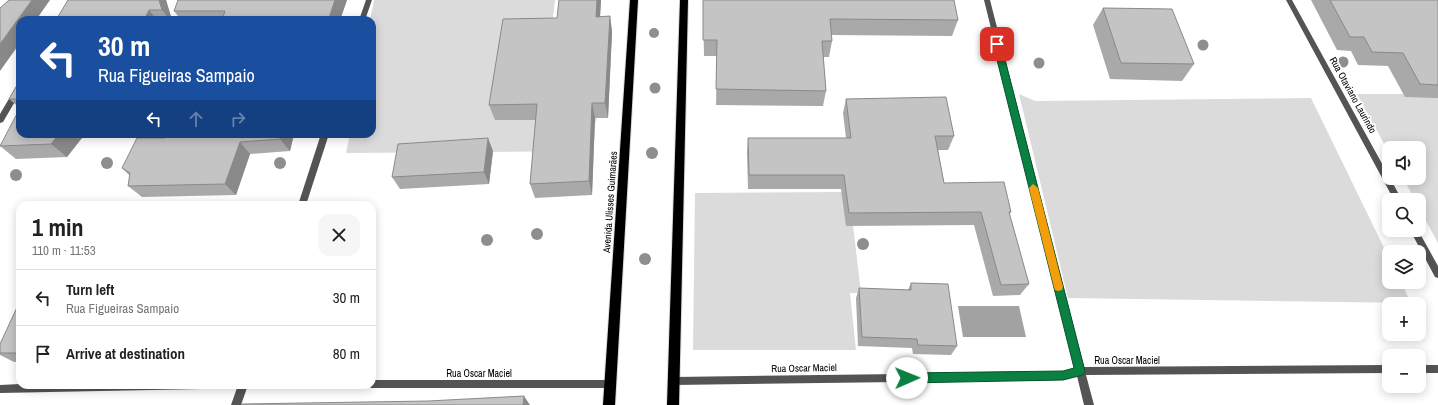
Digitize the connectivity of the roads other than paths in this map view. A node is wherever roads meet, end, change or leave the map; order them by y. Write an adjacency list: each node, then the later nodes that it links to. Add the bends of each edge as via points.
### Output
1 (369, 0): 6 (street)
2 (634, 0): 20 (main road, Avenida Ulisses Guimarães)
3 (684, 0): 18 (main road)
4 (986, 0): 17 (street)
5 (1289, 0): 10 (street, Rua Otaviano Laurindo)
6 (363, 16)
7 (16, 94): 8 (street)
8 (0, 120)
9 (324, 138): 11 (street)
10 (1394, 193)
11 (303, 201)
12 (1418, 237): 13 (street)
13 (1438, 274)
14 (1382, 369): 17 (street, Rua Oscar Maciel)
15 (1426, 369): 16 (street)
16 (1438, 369)
17 (1080, 371): 18 (street, Rua Oscar Maciel, via 1055,376); 27 (street)
18 (674, 381): 26 (main road)
19 (376, 384): 20 (street, Rua Oscar Maciel)
20 (610, 384): 25 (main road, Avenida Ulisses Guimarães)
21 (0, 389): 22 (street)
22 (16, 389)
23 (242, 389): 24 (street)
24 (236, 405)
25 (609, 405)
26 (674, 405)
27 (1089, 405)

